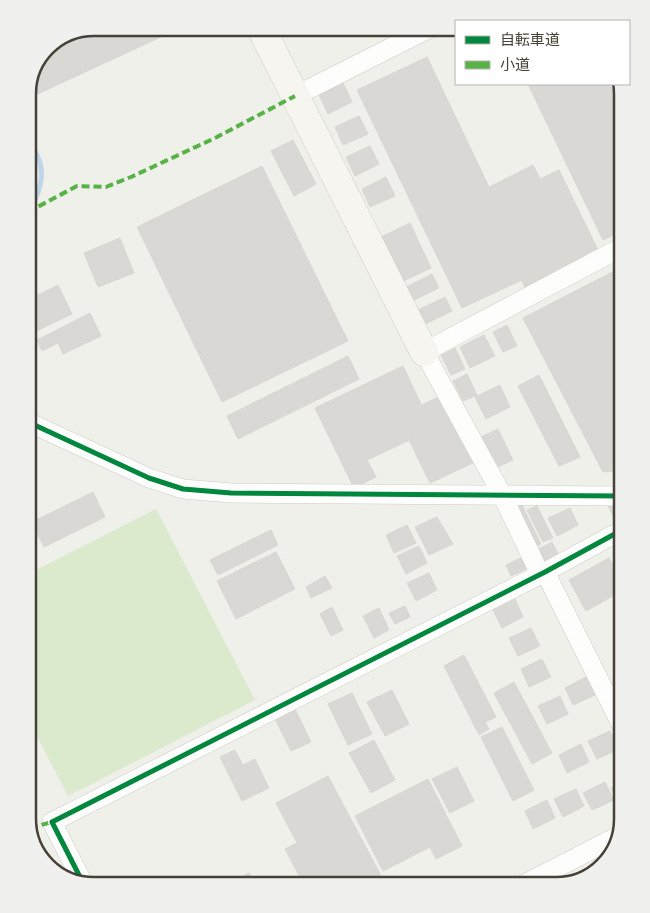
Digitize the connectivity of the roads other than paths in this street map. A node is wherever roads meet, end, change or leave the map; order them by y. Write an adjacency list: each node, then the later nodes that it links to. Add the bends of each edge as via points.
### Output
1 (264, 36): 3 (street)
2 (414, 36): 3 (street)
3 (295, 96): 5 (street)
4 (614, 251): 5 (street)
5 (424, 352): 7 (street)
6 (36, 426): 7 (street, via 149,478 183,489 231,493)
7 (502, 495): 8 (street); 10 (street)
8 (614, 496)
9 (614, 534): 10 (street)
10 (543, 573): 11 (street); 13 (street, via 52,822)
11 (614, 711)
12 (609, 841): 14 (street)
13 (79, 875)
14 (540, 877)

